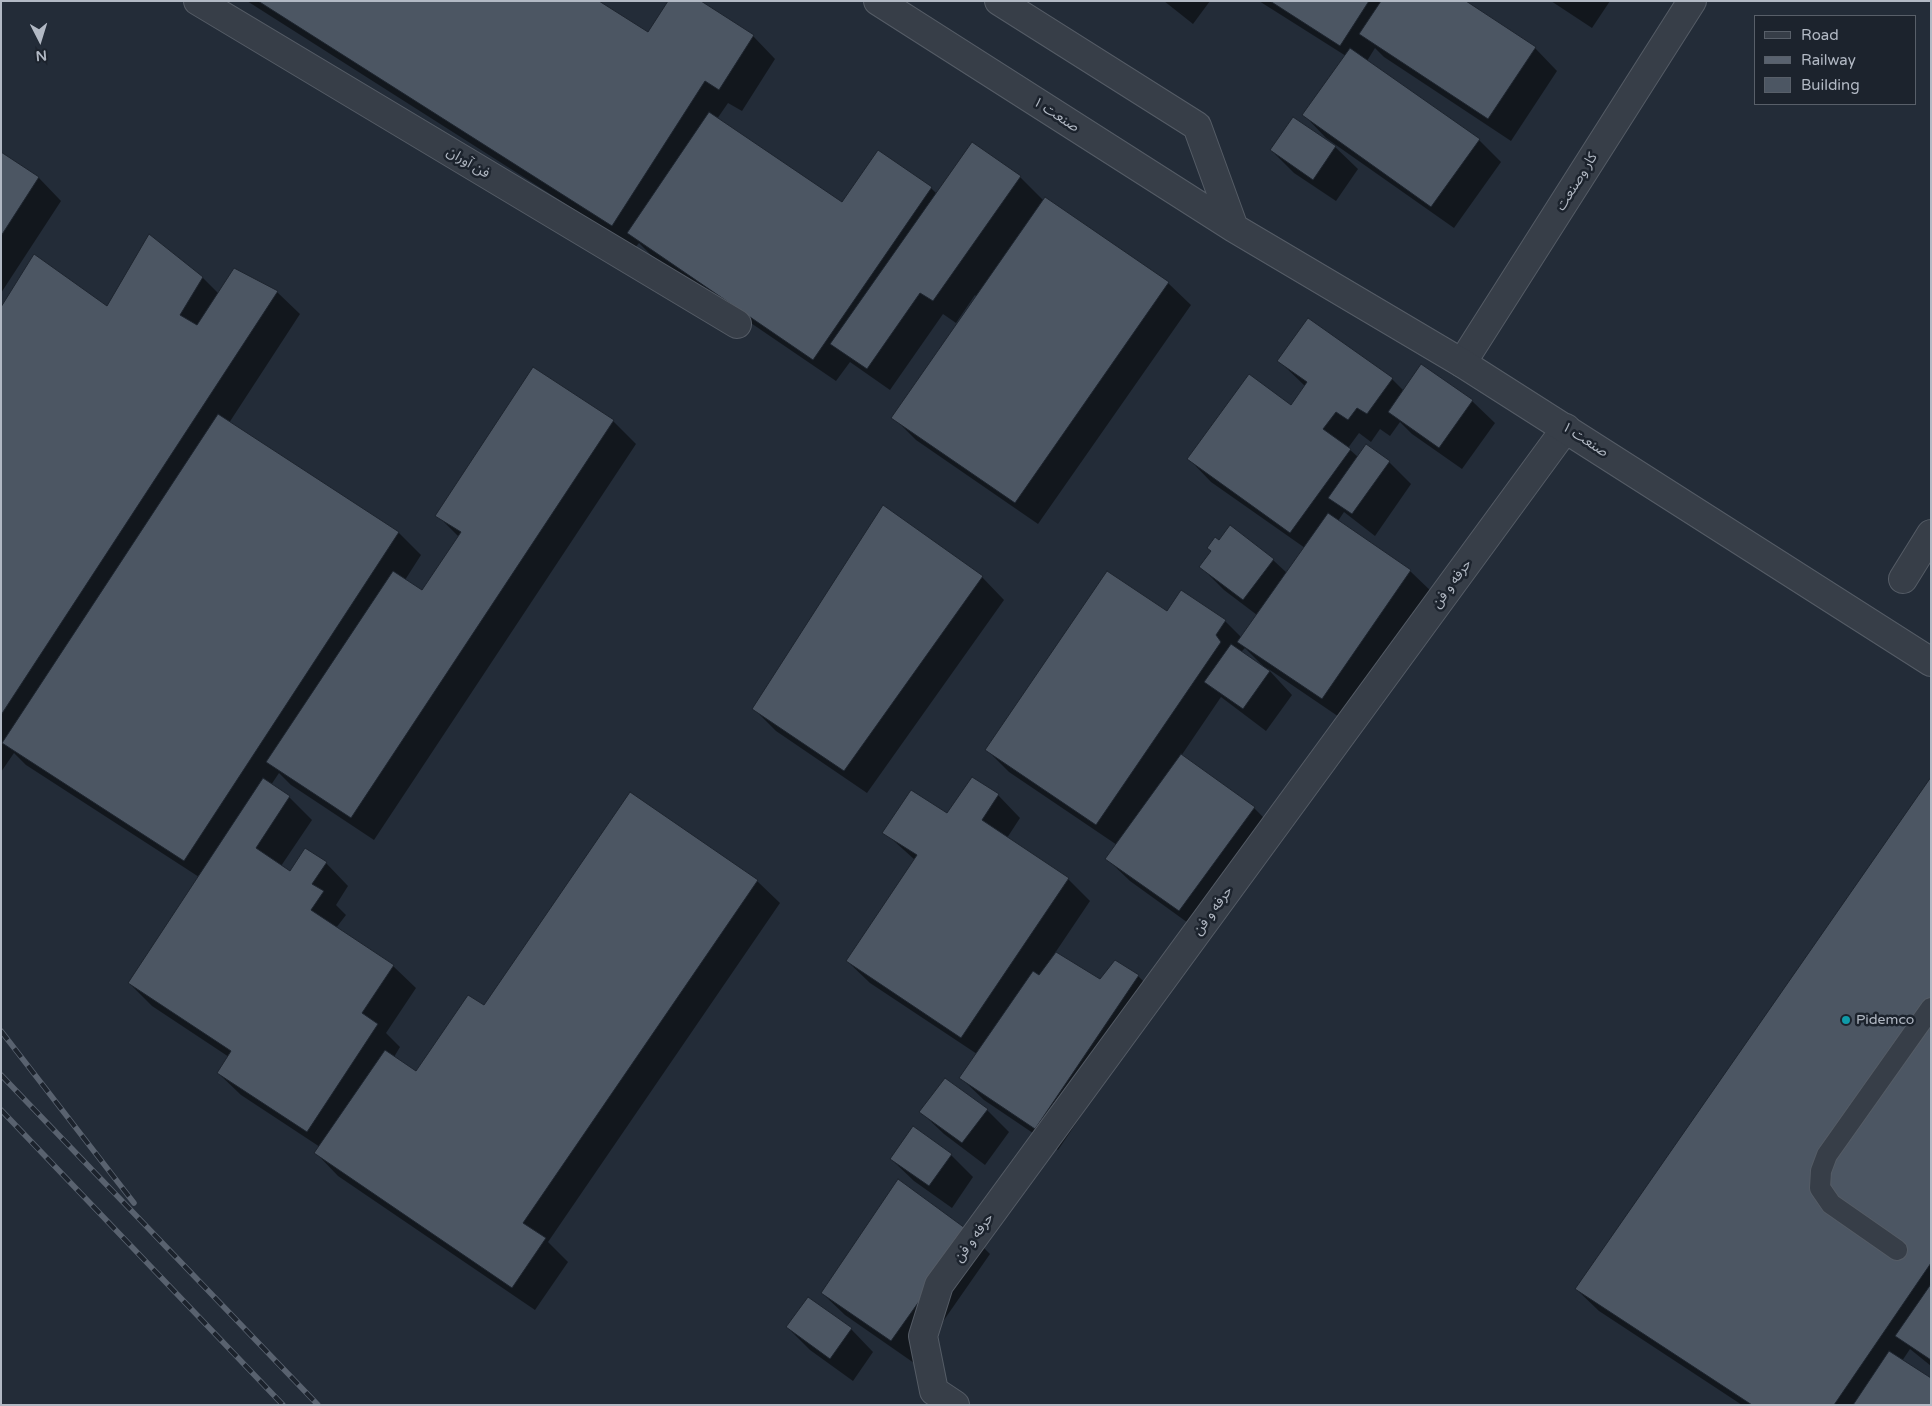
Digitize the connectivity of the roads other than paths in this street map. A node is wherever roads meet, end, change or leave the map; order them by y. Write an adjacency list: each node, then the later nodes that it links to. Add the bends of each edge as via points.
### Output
1 (198, 1): 6 (street, فن آوران)
2 (878, 1): 5 (street, صنعت ۱)
3 (999, 1): 5 (street, via 1197,126)
4 (1692, 1): 7 (street, کار وصنعت)
5 (1234, 228): 7 (street, صنعت ۱)
6 (737, 324)
7 (1462, 363): 8 (street, صنعت ۱)
8 (1566, 428): 11 (street, صنعت ۱); 14 (street, حرفه و فن, via 939,1285 923,1336 934,1390)
9 (1931, 534): 10 (street)
10 (1903, 579)
11 (1931, 662)
12 (1931, 1008): 13 (lane, via 1827,1156 1821,1171 1820,1188 1830,1204)
13 (1897, 1250)
14 (955, 1405)

